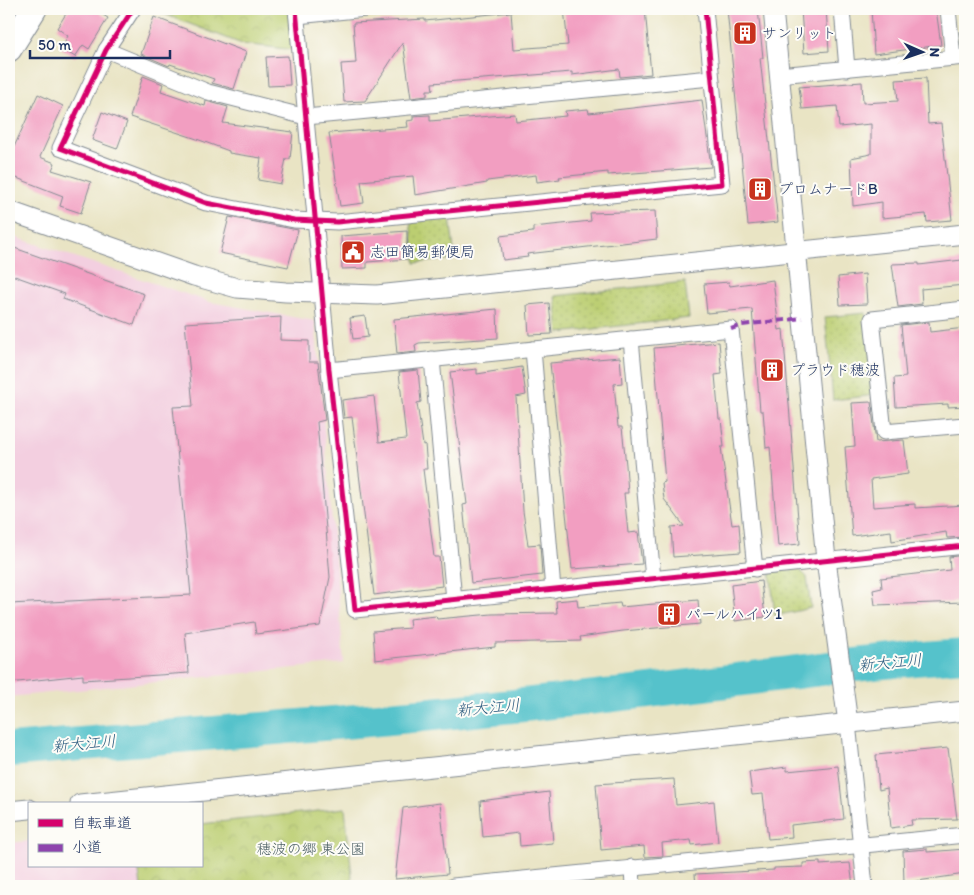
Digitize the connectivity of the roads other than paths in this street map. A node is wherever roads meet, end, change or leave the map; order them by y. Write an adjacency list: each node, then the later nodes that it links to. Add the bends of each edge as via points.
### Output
1 (34, 9): 9 (highway)
2 (133, 9): 10 (street)
3 (366, 9): 8 (street)
4 (705, 9): 14 (street)
5 (773, 9): 13 (street)
6 (842, 9): 12 (street)
7 (948, 9): 11 (street)
8 (296, 12): 15 (street)
9 (9, 49)
10 (106, 50): 15 (street, via 208,92); 17 (street, via 60,148 206,203)
11 (959, 57): 12 (street)
12 (847, 69): 13 (street)
13 (779, 76): 19 (street)
14 (711, 78): 15 (street); 17 (street, via 722,184)
15 (306, 117): 17 (street)
16 (9, 212): 20 (street, via 237,288)
17 (316, 222): 20 (street)
18 (965, 234): 19 (street)
19 (796, 252): 20 (street, via 377,295); 28 (street)
20 (323, 293): 25 (street)
21 (965, 309): 26 (street, via 872,319 884,432)
22 (631, 339): 23 (street); 29 (street, via 731,329); 30 (street)
23 (533, 349): 24 (street); 31 (street)
24 (432, 359): 25 (street); 32 (street)
25 (329, 370): 32 (street, via 355,610)
26 (965, 424)
27 (965, 546): 28 (street)
28 (826, 560): 29 (street); 34 (street)
29 (755, 568): 30 (street)
30 (653, 579): 31 (street)
31 (553, 590): 32 (street)
32 (454, 600)
33 (965, 711): 34 (street)
34 (848, 722): 35 (street); 39 (street)
35 (99, 802)
36 (28, 809): 37 (street)
37 (9, 811)
38 (965, 835): 39 (street)
39 (862, 845): 40 (street); 43 (street)
40 (632, 867): 41 (street); 42 (street)
41 (453, 886)
42 (633, 886)
43 (865, 886)

